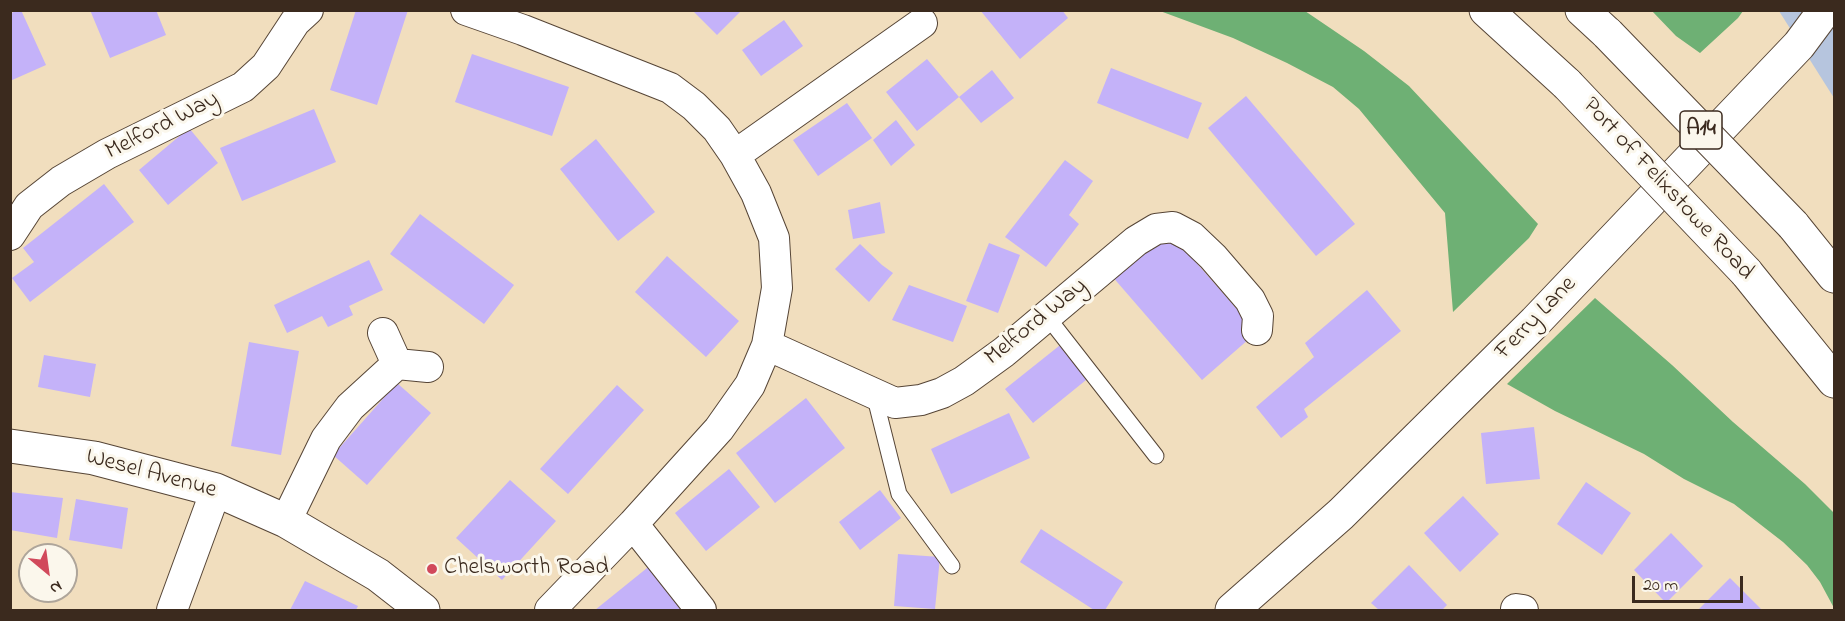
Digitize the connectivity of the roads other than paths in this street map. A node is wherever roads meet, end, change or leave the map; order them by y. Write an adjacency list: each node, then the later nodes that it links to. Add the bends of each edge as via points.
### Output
1 (308, 10): 9 (street, Melford Way, via 295,22 266,66 243,87 61,181 29,206)
2 (466, 10): 6 (street)
3 (1486, 10): 17 (main road, Port of Felixstowe Road, bridge, via 1567,84 1746,272)
4 (1582, 10): 10 (main road, A14, bridge, via 1793,225)
5 (1825, 10): 29 (main road, Ferry Lane, via 1791,54 1535,322 1341,514)
6 (526, 20): 8 (street, via 670,88 717,129)
7 (922, 23): 8 (street)
8 (735, 155): 14 (street, via 774,237 777,288)
9 (10, 235)
10 (1834, 276)
11 (1046, 315): 12 (street, Melford Way, via 1136,241 1156,229 1173,227 1192,237 1250,300 1258,316); 18 (street, Melford Way, via 1004,352 942,393 895,403); 20 (lane)
12 (1257, 330)
13 (383, 333): 15 (street)
14 (768, 345): 18 (street, Melford Way); 23 (street, via 750,385 719,429)
15 (396, 364): 16 (street); 22 (street, via 350,407 326,439)
16 (428, 367)
17 (1834, 381)
18 (874, 394): 24 (lane, via 899,494)
19 (10, 446): 21 (main road, Wesel Avenue, via 94,458)
20 (1156, 456)
21 (216, 490): 22 (main road, Wesel Avenue); 25 (street)
22 (286, 521): 26 (main road, Wesel Avenue, via 378,575)
23 (633, 524): 27 (street); 28 (street)
24 (952, 566)
25 (172, 610)
26 (423, 610)
27 (550, 610)
28 (701, 610)
29 (1232, 610)

